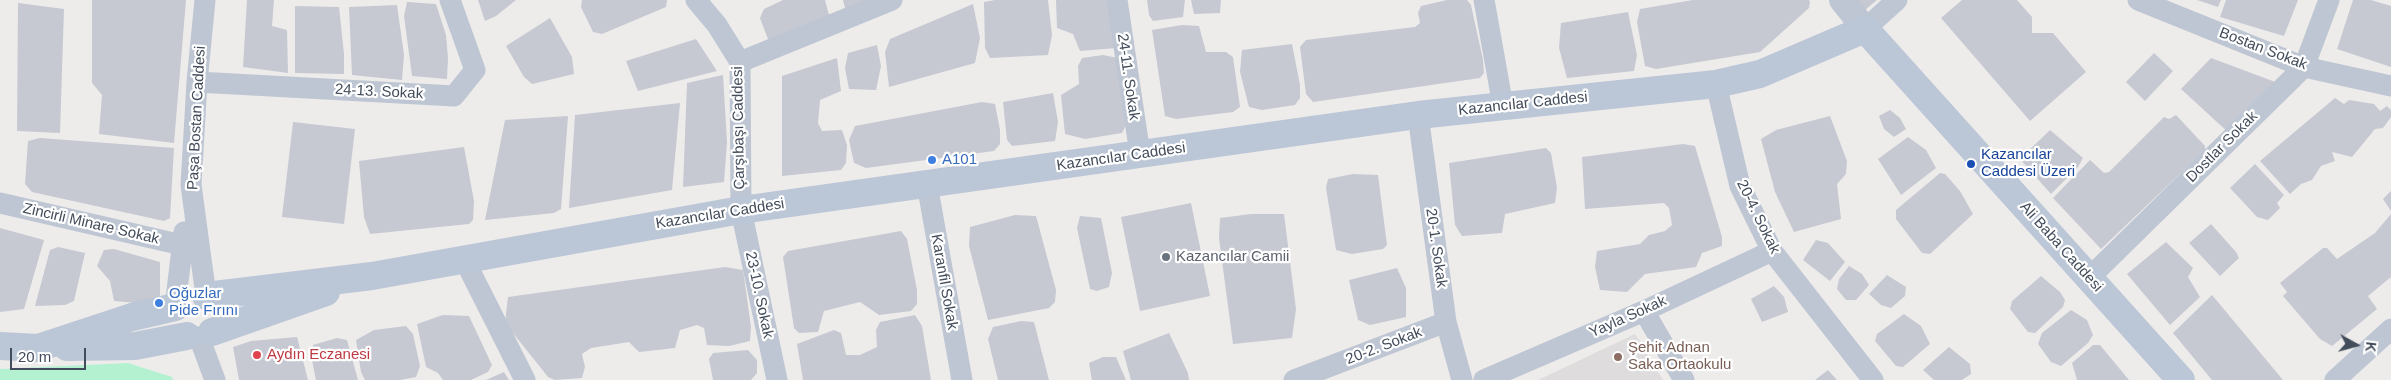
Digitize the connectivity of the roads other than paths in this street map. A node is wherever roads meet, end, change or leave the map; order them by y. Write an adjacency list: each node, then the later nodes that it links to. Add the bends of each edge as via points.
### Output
1 (205, 0): 14 (street, Paşa Bostan Caddesi)
2 (450, 0): 14 (street, 24-13. Sokak, via 475,70 454,96)
3 (696, 0): 12 (street, Çarşıbaşı Caddesi)
4 (892, 0): 12 (street)
5 (1117, 0): 19 (street, 24-11. Sokak)
6 (1484, 0): 17 (street)
7 (1842, 0): 11 (street, Ali Baba Caddesi)
8 (1897, 0): 11 (street)
9 (2138, 0): 13 (street, Bostan Sokak)
10 (2329, 0): 13 (street, Dostlar Sokak)
11 (1865, 28): 15 (main road, Kazancılar Caddesi, via 1760,74); 28 (main road, Ali Baba Caddesi)
12 (740, 62): 23 (street, Çarşıbaşı Caddesi)
13 (2304, 67): 16 (street, Bostan Sokak); 28 (street, Dostlar Sokak)
14 (197, 82): 21 (street, Paşa Bostan Caddesi)
15 (1716, 84): 17 (main road, Kazancılar Caddesi); 25 (street, 20-4. Sokak, via 1740,186)
16 (2391, 86)
17 (1503, 106): 18 (main road, Kazancılar Caddesi)
18 (1418, 115): 19 (main road, Kazancılar Caddesi); 32 (street, 20-1. Sokak)
19 (1140, 154): 20 (main road, Kazancılar Caddesi)
20 (927, 184): 23 (main road, Kazancılar Caddesi); 41 (street, Karanfil Sokak)
21 (191, 185): 24 (street); 29 (street, Paşa Bostan Caddesi)
22 (0, 203): 24 (street, Zincirli Minare Sokak)
23 (741, 210): 26 (main road, Kazancılar Caddesi); 40 (street, 23-10. Sokak)
24 (182, 245): 30 (street)
25 (1772, 251): 31 (street, Yayla Sokak); 46 (street, 20-4. Sokak)
26 (464, 259): 27 (main road, Kazancılar Caddesi); 39 (street)
27 (372, 276): 29 (main road, Kazancılar Caddesi); 34 (main road, Kazancılar Caddesi)
28 (2089, 278): 37 (main road, Ali Baba Caddesi)
29 (206, 296): 30 (main road, via 192,294 183,297); 34 (main road, via 216,306 218,320)
30 (175, 307): 34 (main road, via 174,321 179,330); 36 (main road, via 132,317)
31 (1644, 311): 44 (street, Yayla Sokak); 45 (street)
32 (1446, 322): 42 (street, 20-2. Sokak); 43 (street, 20-1. Sokak)
33 (2391, 329): 47 (street)
34 (199, 335): 36 (main road, Kazancılar Caddesi, via 135,346); 38 (street)
35 (0, 346): 36 (main road, Kazancılar Caddesi)
36 (38, 348)
37 (2178, 379)
38 (215, 380)
39 (525, 380)
40 (777, 380)
41 (962, 380)
42 (1294, 380)
43 (1462, 380)
44 (1484, 380)
45 (1684, 380)
46 (1873, 380)
47 (2335, 380)

